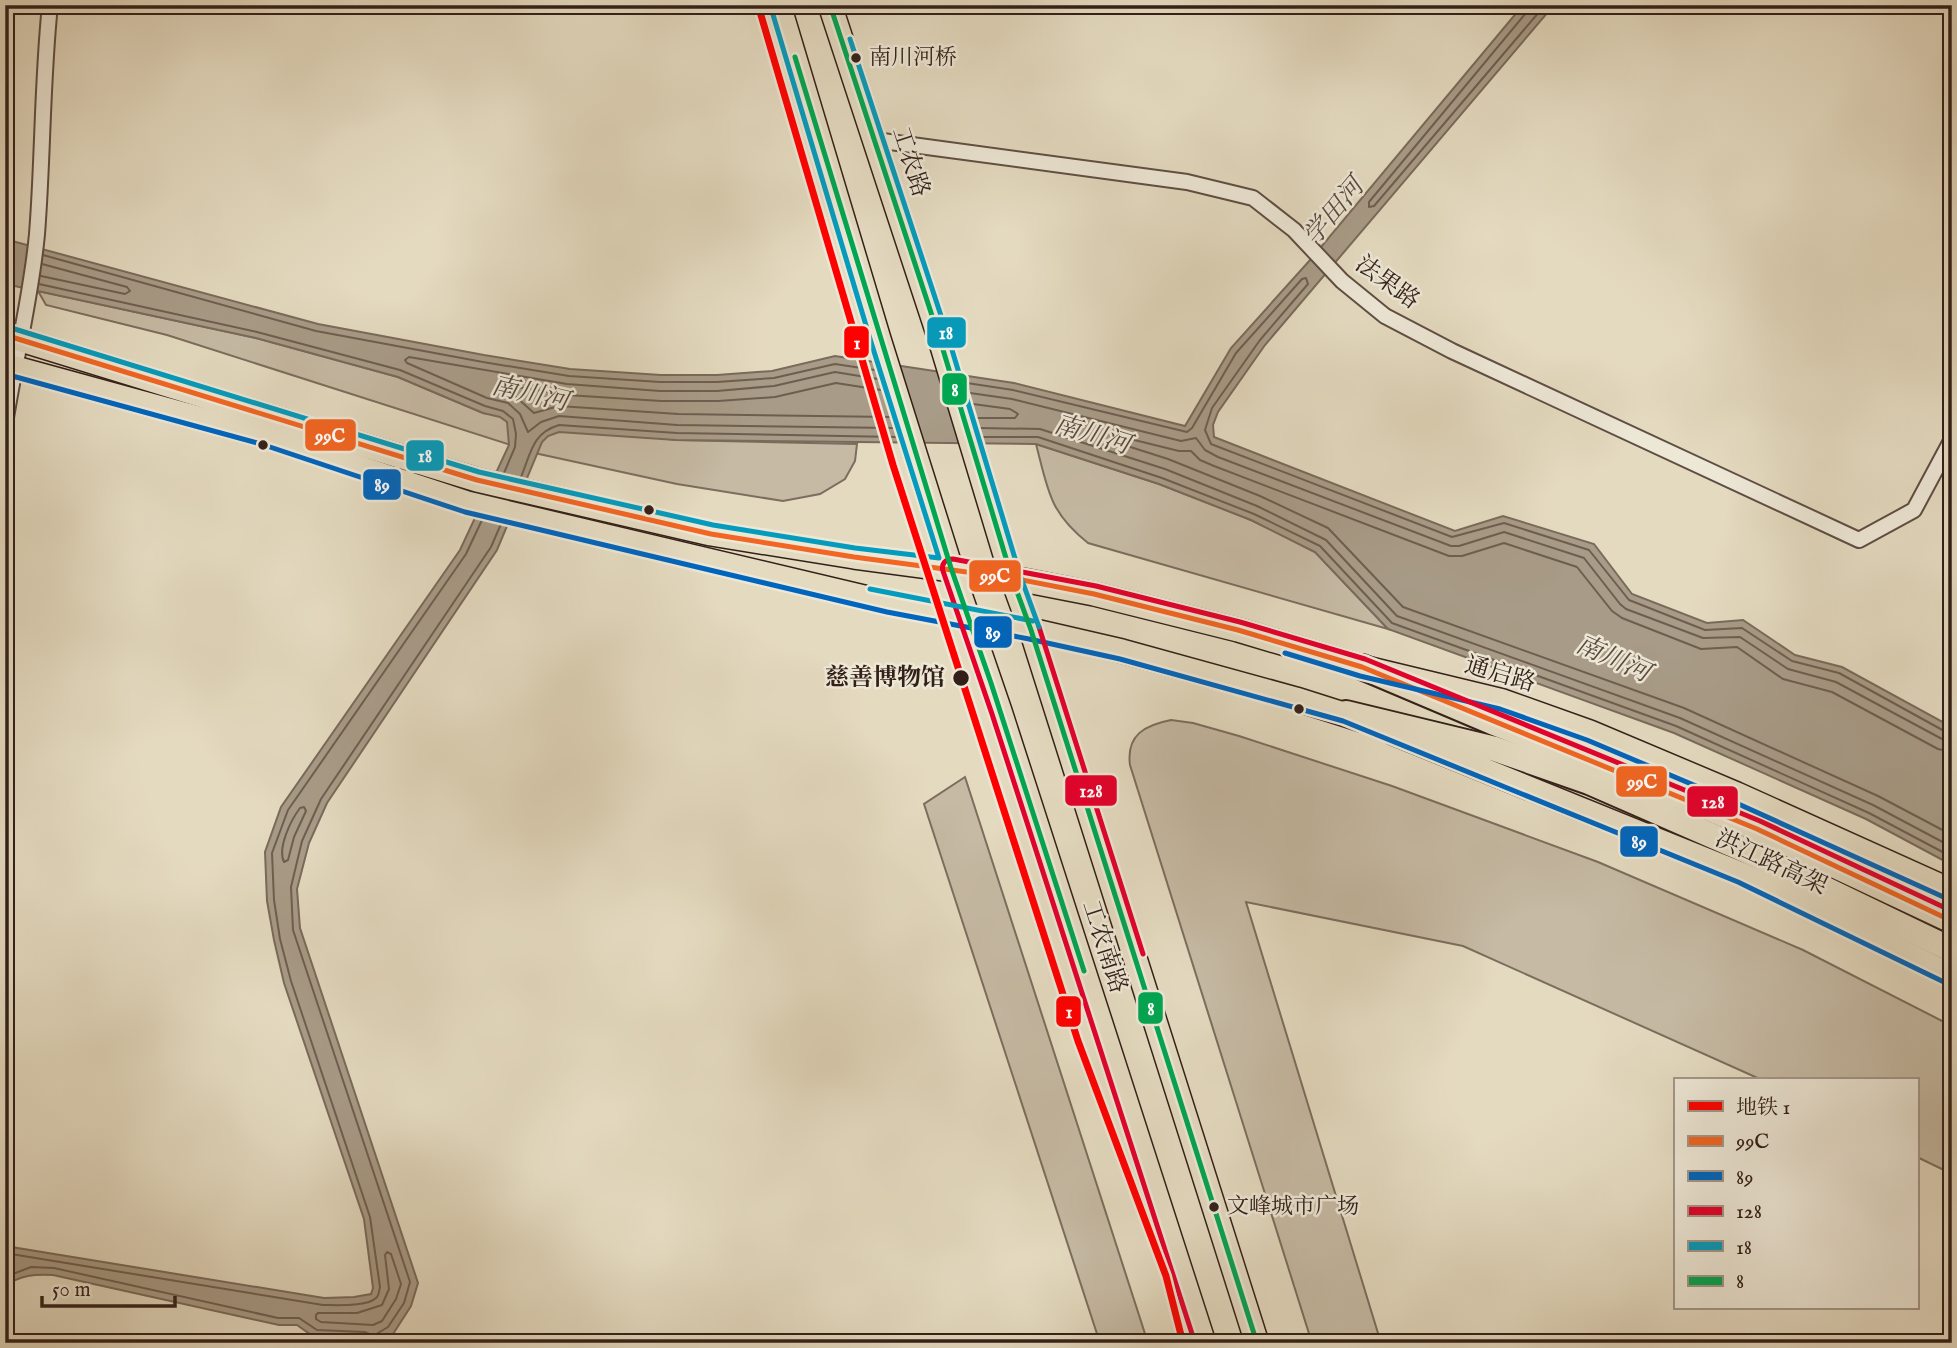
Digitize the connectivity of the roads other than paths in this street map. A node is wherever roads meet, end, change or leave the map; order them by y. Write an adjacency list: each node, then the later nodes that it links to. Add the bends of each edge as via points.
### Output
1 (50, 5): 5 (street, via 30,300)
2 (779, 5): 9 (main road)
3 (830, 5): 4 (main road, 工农路)
4 (875, 140): 8 (street, 法果路, via 1187,183 1253,198 1385,316 1859,540 1914,510); 10 (main road, 工农路)
5 (13, 336): 6 (street); 9 (main road, 通启路, via 477,480 711,534)
6 (10, 366): 7 (street); 11 (main road, via 264,436 467,503 889,603)
7 (5, 424)
8 (1952, 439)
9 (951, 568): 10 (main road, 通启路); 11 (main road, 工农南路)
10 (1012, 578): 12 (main road, 工农南路); 13 (main road, 通启路, via 1238,630)
11 (969, 617): 12 (main road); 20 (main road, 工农南路)
12 (1031, 630): 14 (main road); 21 (main road, 工农南路)
13 (1362, 667): 15 (highway, 洪江路高架, via 1622,772); 16 (main road, 通启路, via 1503,701 1590,732)
14 (1346, 713): 15 (highway, 洪江路高架, via 1495,749); 19 (main road, via 1730,869)
15 (1752, 840): 17 (highway, 洪江路高架); 18 (highway, 洪江路高架)
16 (1952, 891)
17 (1952, 921)
18 (1952, 950)
19 (1952, 976)
20 (1204, 1343)
21 (1257, 1343)

